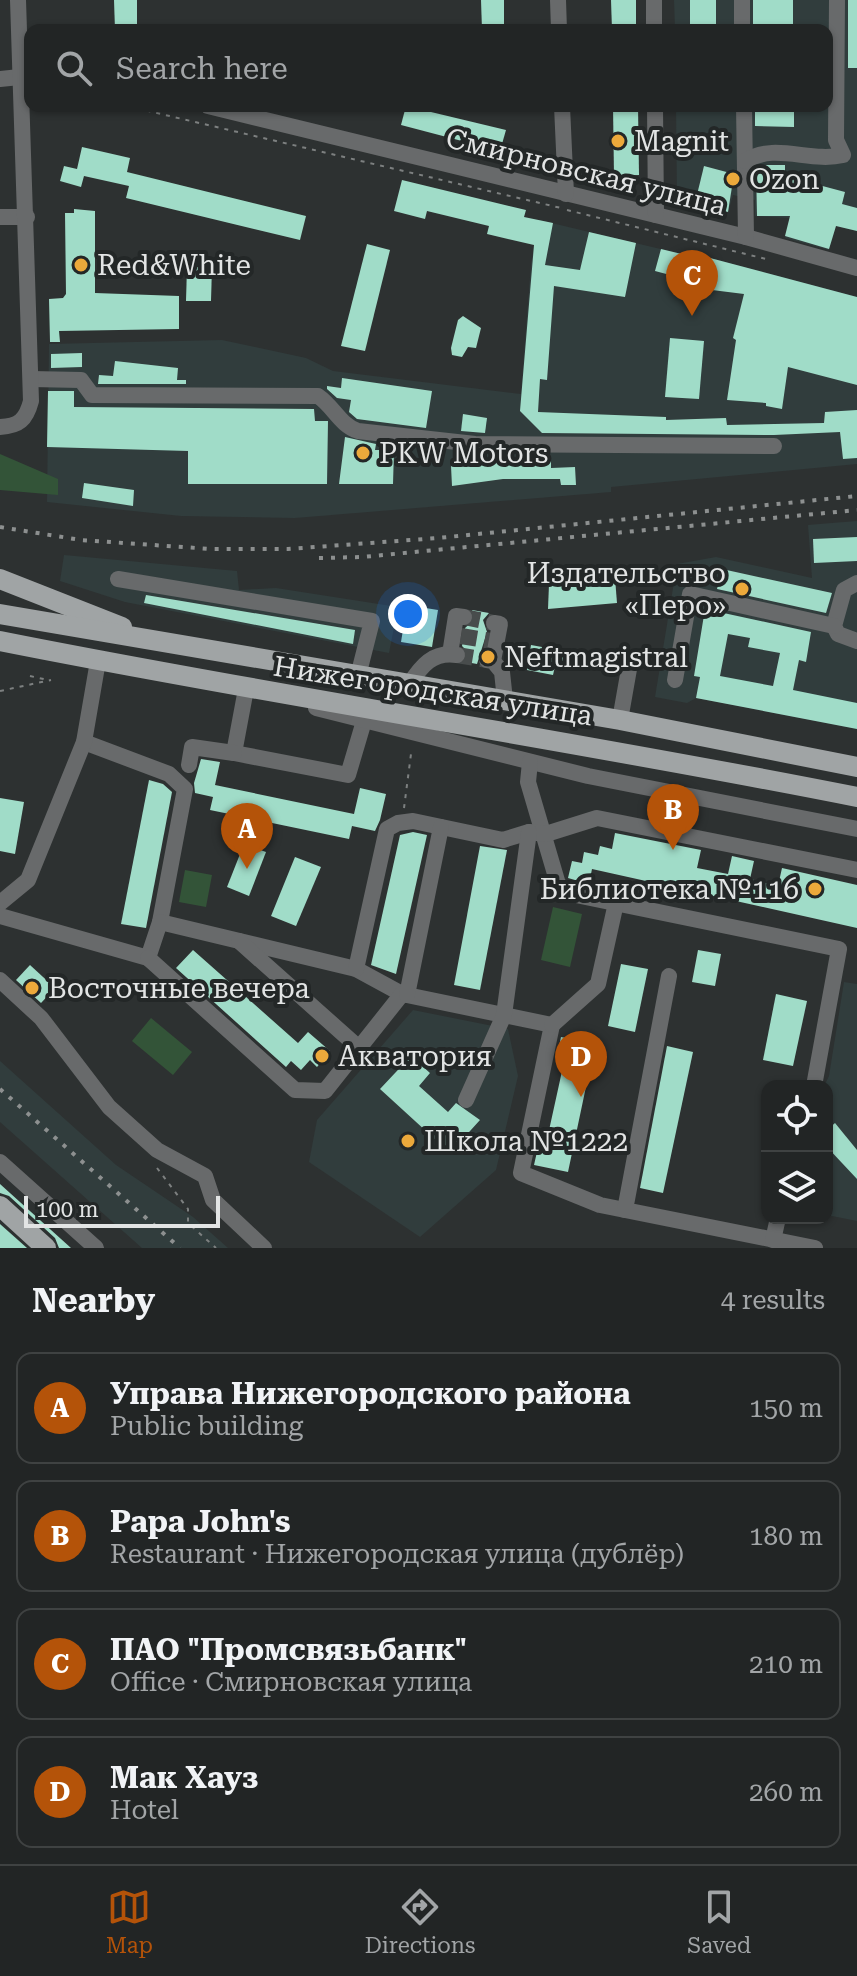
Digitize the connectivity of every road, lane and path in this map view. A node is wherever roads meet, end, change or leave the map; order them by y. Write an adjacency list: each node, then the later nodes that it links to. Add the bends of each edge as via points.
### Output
1 (18, 0): 9 (street)
2 (558, 0): 6 (street)
3 (654, 0): 7 (street)
4 (742, 0): 8 (street)
5 (837, 0): 18 (street, via 836,140 843,155 767,152)
6 (559, 24)
7 (654, 24)
8 (742, 24)
9 (24, 58)
10 (24, 77): 11 (street)
11 (0, 79)
12 (26, 112): 22 (street)
13 (152, 112): 24 (path)
14 (232, 112): 19 (street, Смирновская улица)
15 (562, 112): 19 (street)
16 (655, 112): 20 (street)
17 (744, 112): 18 (street)
18 (745, 161): 23 (street)
19 (566, 194): 20 (street, Смирновская улица)
20 (656, 215): 23 (street, Смирновская улица)
21 (0, 217): 22 (street)
22 (27, 217): 26 (street)
23 (746, 237): 25 (street, Смирновская улица)
24 (783, 264)
25 (857, 268)
26 (31, 379): 27 (street, via 27,414 18,424); 28 (street, via 81,380 92,395 318,396 333,406 346,427 358,431 475,444)
27 (0, 427)
28 (774, 446)
29 (0, 579): 38 (main road)
30 (118, 579): 42 (street, via 374,618)
31 (857, 583): 35 (street, via 844,590)
32 (0, 614): 38 (main road, Нижегородская улица)
33 (464, 617): 44 (street, via 456,616 454,655 434,656)
34 (494, 623): 47 (street, via 500,624 490,661 502,672)
35 (834, 626): 37 (street, via 838,634); 43 (street, via 690,594)
36 (0, 641): 39 (main road, Нижегородская улица)
37 (857, 641)
38 (187, 648): 42 (main road, Нижегородская улица)
39 (98, 661): 45 (main road, Нижегородская улица); 50 (street)
40 (629, 669): 48 (street)
41 (30, 676): 46 (path, via 51,680)
42 (358, 676): 44 (main road, Нижегородская улица)
43 (675, 680)
44 (409, 685): 47 (main road, Нижегородская улица)
45 (251, 690): 49 (street); 51 (street); 56 (main road, Нижегородская улица, via 576,742)
46 (0, 691)
47 (505, 700): 48 (main road, Нижегородская улица)
48 (620, 720): 54 (main road, Нижегородская улица)
49 (364, 721): 51 (street, via 348,775); 53 (street)
50 (84, 742): 55 (street); 62 (street, via 28,880)
51 (234, 753): 55 (street, via 192,747)
52 (411, 754): 57 (path, via 403,808)
53 (530, 762): 59 (street); 60 (street, via 528,782)
54 (857, 767)
55 (187, 777): 65 (street)
56 (857, 797)
57 (413, 821): 58 (street); 68 (street, via 387,829)
58 (441, 827): 60 (street, via 503,840); 71 (street)
59 (857, 829)
60 (538, 833): 61 (street, via 597,818); 63 (street, via 558,884 571,894); 72 (street)
61 (857, 870)
62 (0, 903)
63 (616, 903): 73 (street, via 598,984); 75 (street, via 839,949)
64 (0, 916): 67 (street)
65 (160, 922): 66 (street); 67 (street)
66 (235, 938): 68 (street); 74 (street)
67 (148, 958): 74 (street, via 295,1090 325,1091)
68 (356, 969): 71 (street)
69 (669, 976): 80 (street)
70 (0, 980): 86 (street, via 41,1018 109,1107 157,1150 205,1176 213,1200)
71 (405, 994): 72 (street); 74 (street)
72 (504, 1015): 73 (street); 76 (street)
73 (552, 1025): 80 (street, via 521,1173)
74 (359, 1048)
75 (815, 1080)
76 (466, 1100)
77 (0, 1162): 84 (street)
78 (153, 1164): 85 (path, via 188,1209 188,1223)
79 (0, 1206): 83 (main road)
80 (625, 1210): 82 (street)
81 (775, 1224): 82 (street)
82 (766, 1242): 87 (street)
83 (46, 1248)
84 (96, 1248)
85 (216, 1248)
86 (264, 1248)
87 (815, 1248)

